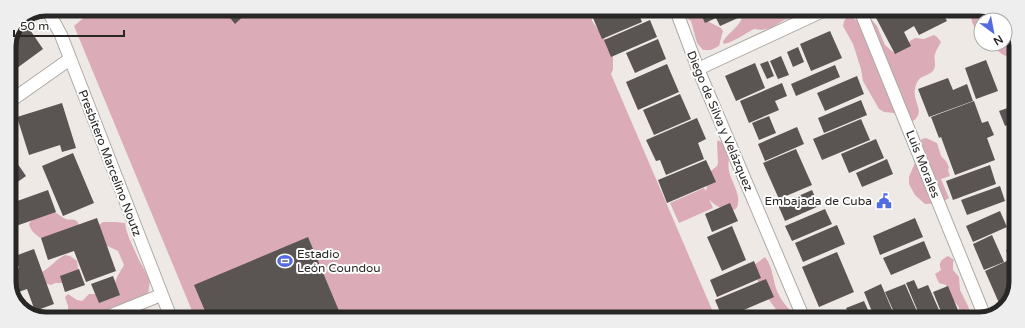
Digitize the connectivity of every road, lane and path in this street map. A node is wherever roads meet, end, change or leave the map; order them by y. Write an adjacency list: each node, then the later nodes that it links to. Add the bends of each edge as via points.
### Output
1 (51, 16): 5 (street, Presbítero Marcelino Noutz)
2 (678, 16): 6 (street, Diego de Silva y Velázquez)
3 (813, 16): 6 (street)
4 (862, 16): 9 (street, Luis Morales)
5 (70, 59): 7 (street); 8 (street, Presbítero Marcelino Noutz)
6 (698, 69): 12 (street, Diego de Silva y Velázquez)
7 (16, 97)
8 (161, 294): 10 (street); 11 (street, Presbítero Marcelino Noutz)
9 (983, 311)
10 (118, 312)
11 (168, 312)
12 (801, 312)

